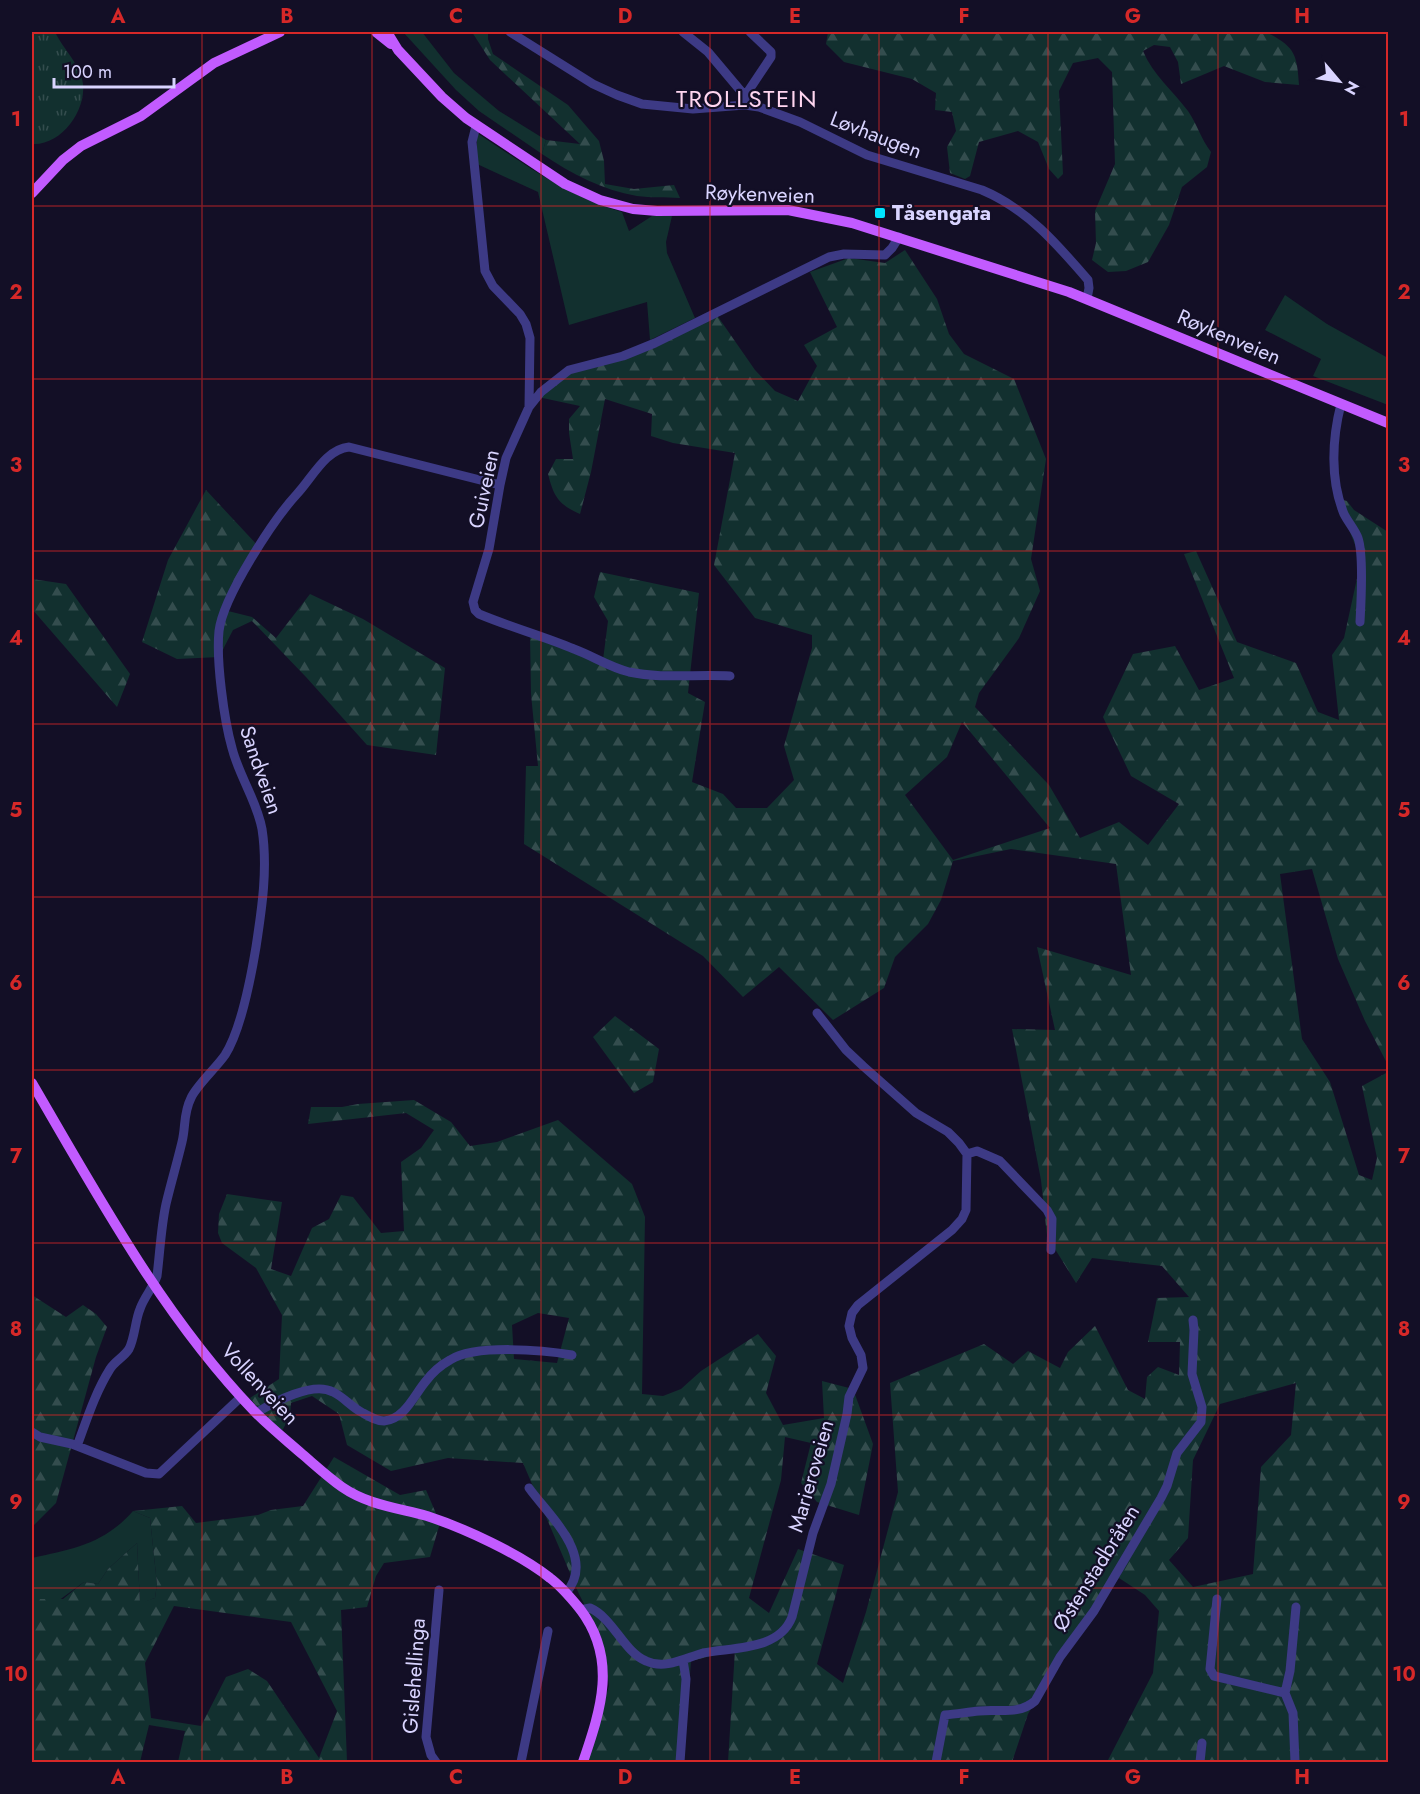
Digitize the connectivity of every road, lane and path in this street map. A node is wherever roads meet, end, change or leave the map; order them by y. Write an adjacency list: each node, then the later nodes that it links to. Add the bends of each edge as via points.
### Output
1 (280, 32): 10 (main road, via 224,57 137,118 81,146 63,159)
2 (376, 32): 7 (main road, Røykenveien)
3 (387, 32): 7 (main road, Røykenveien)
4 (510, 32): 8 (street, Løvhaugen, via 593,84 642,104 693,109)
5 (683, 32): 8 (street, via 708,52)
6 (750, 32): 8 (street, via 771,52 771,57)
7 (398, 50): 9 (main road, Røykenveien)
8 (745, 101): 12 (street, Løvhaugen, via 800,122 867,155 998,196 1036,223 1068,256 1088,280)
9 (476, 126): 11 (main road, Røykenveien, via 565,184 613,204 657,211 796,211); 14 (street, Guiveien, via 472,142 485,271 526,324 530,338)
10 (32, 193)
11 (898, 237): 12 (main road, Røykenveien); 14 (street, via 885,255 829,257 655,343 623,356 569,369 541,392)
12 (1087, 299): 13 (main road, Røykenveien)
13 (1341, 404): 15 (main road, Røykenveien); 17 (street, via 1333,458 1343,511 1358,538)
14 (530, 407): 16 (street, Guiveien, via 506,458)
15 (1389, 423)
16 (500, 485): 18 (street, Guiveien, via 489,549 474,602 479,614 628,672); 23 (street, Sandveien, via 349,447 339,448 285,507 229,597 219,632 226,725 261,826 264,891 249,987 231,1045 192,1095 184,1119 184,1135 165,1205)
17 (1360, 622)
18 (730, 676)
19 (817, 1012): 21 (street, via 862,1066 916,1113 948,1132)
20 (32, 1083): 23 (main road, Vollenveien)
21 (968, 1154): 22 (street, via 977,1151 1000,1161 1039,1199 1052,1219); 37 (street, Marieroveien, via 966,1210 962,1219 852,1313 849,1326 863,1359 863,1371 849,1396 831,1484 789,1624 774,1637 753,1646)
22 (1051, 1250)
23 (154, 1285): 26 (main road, Vollenveien); 29 (street, via 141,1305 130,1346 98,1389)
24 (1193, 1320): 44 (street, Østenstadbråten, via 1192,1374 1202,1407 1201,1422 1177,1453 1161,1498 1035,1701 1013,1711 945,1715)
25 (572, 1355): 27 (street, via 545,1350 472,1352 452,1359 426,1380 396,1418 382,1421 357,1410 334,1392 321,1389 278,1400)
26 (241, 1397): 27 (main road, Vollenveien); 29 (street, via 159,1474 146,1473)
27 (256, 1413): 32 (main road, Vollenveien, via 322,1472 351,1492 476,1537 542,1572)
28 (32, 1432): 29 (street)
29 (76, 1446)
30 (529, 1488): 32 (street, via 575,1553 574,1579)
31 (439, 1590): 40 (street, Gislehellinga, via 426,1737)
32 (566, 1593): 35 (main road, Vollenveien)
33 (1217, 1599): 38 (street, via 1210,1669 1214,1676)
34 (1296, 1607): 38 (street)
35 (580, 1610): 37 (street, Marieroveien, via 590,1608 599,1613 646,1662 665,1664); 42 (main road, Vollenveien, via 598,1643 603,1675 600,1708)
36 (548, 1631): 41 (street)
37 (683, 1660): 43 (street, via 686,1679)
38 (1285, 1693): 46 (street, via 1293,1713)
39 (1202, 1743): 45 (street)
40 (436, 1762)
41 (521, 1762)
42 (583, 1762)
43 (680, 1762)
44 (936, 1762)
45 (1200, 1762)
46 (1295, 1762)

